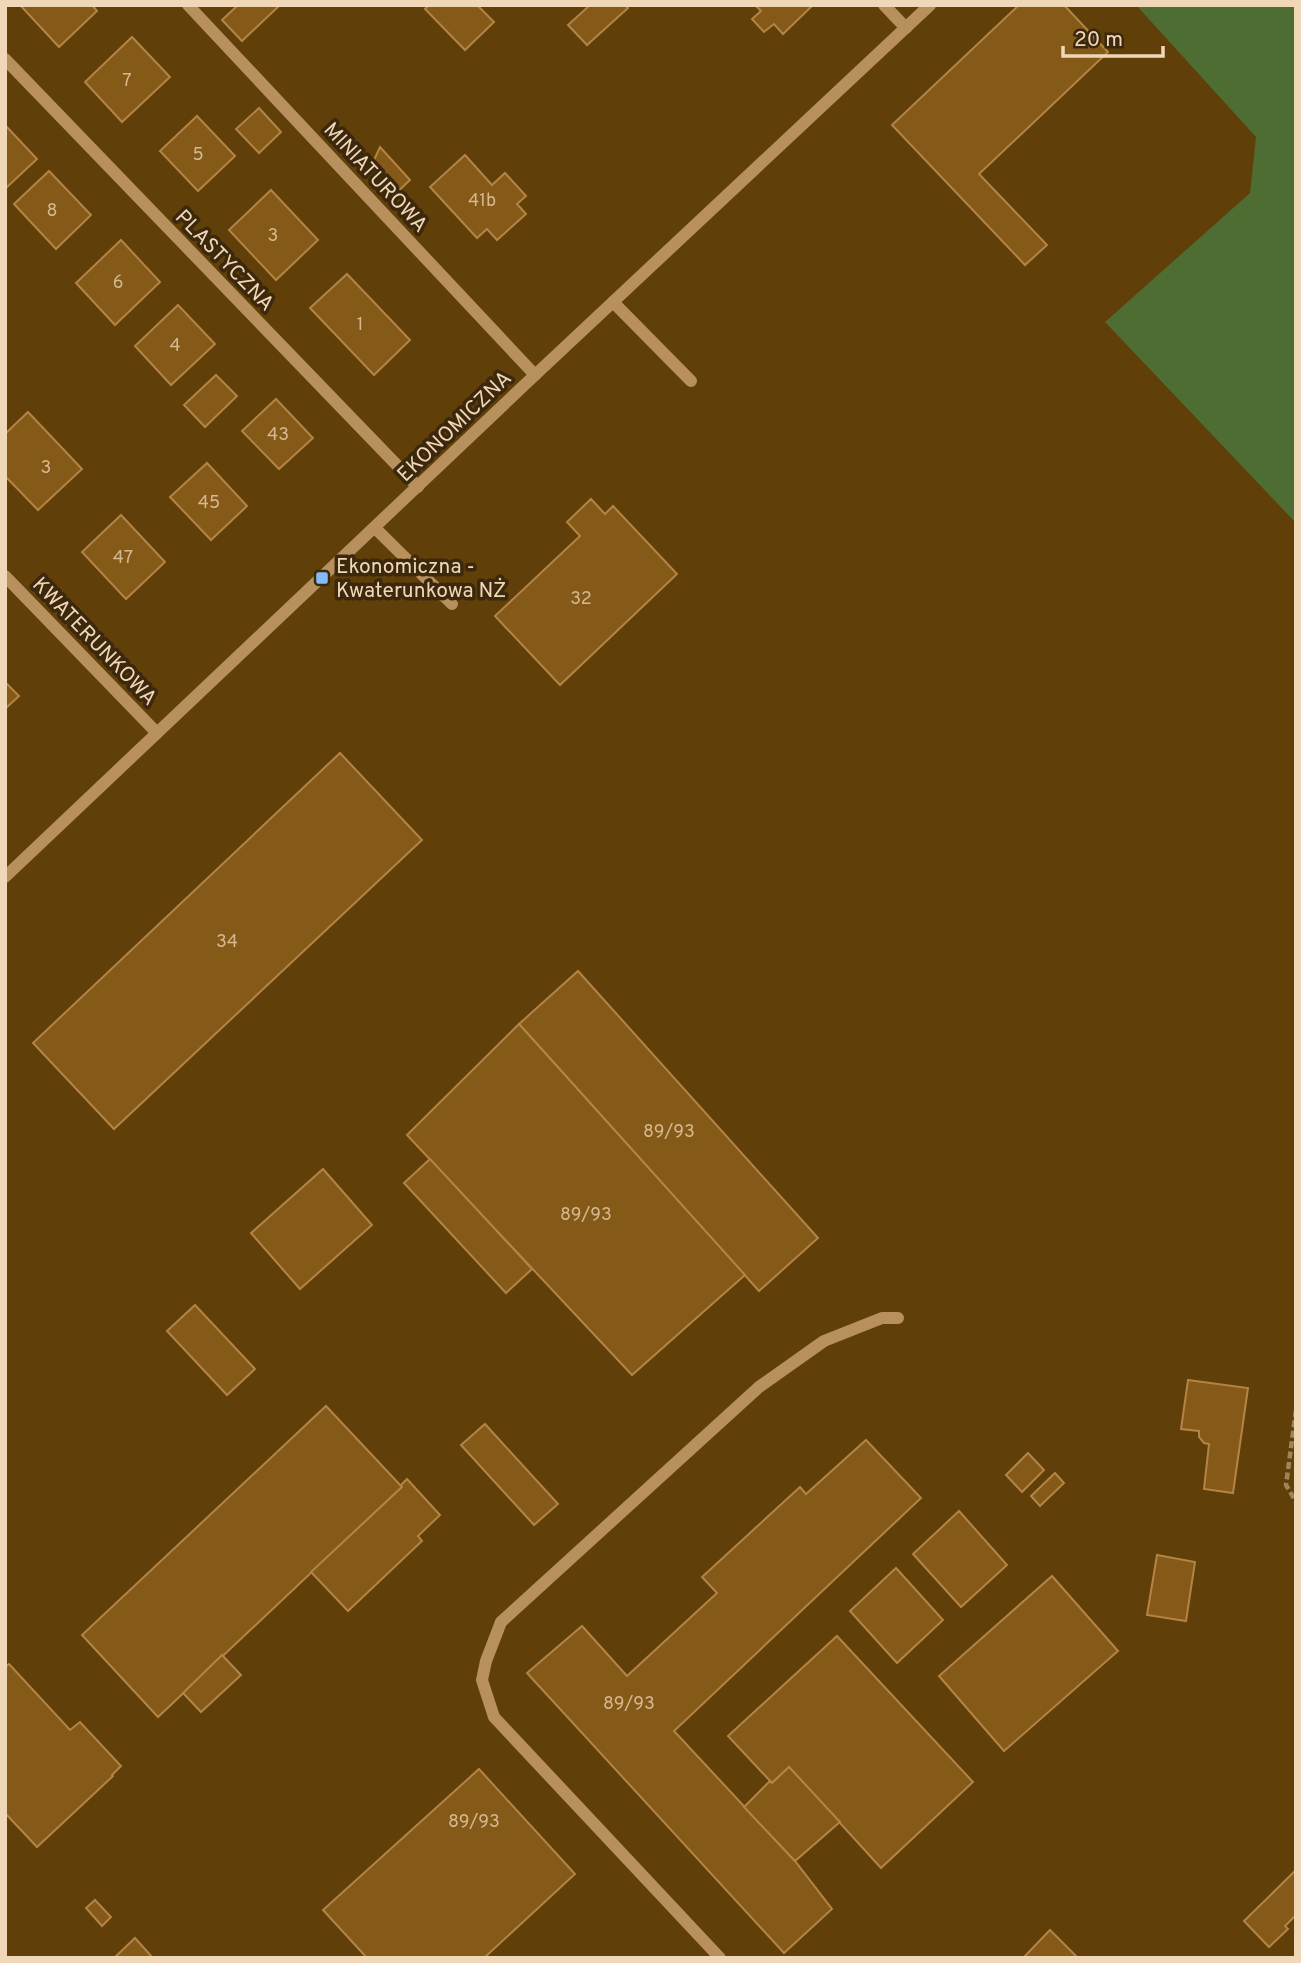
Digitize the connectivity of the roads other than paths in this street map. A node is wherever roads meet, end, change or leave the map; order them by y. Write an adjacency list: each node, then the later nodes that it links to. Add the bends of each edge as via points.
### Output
1 (188, 5): 7 (street, MINIATUROWA)
2 (884, 5): 4 (street)
3 (930, 5): 4 (street, EKONOMICZNA)
4 (906, 28): 6 (street, EKONOMICZNA)
5 (5, 59): 9 (street, PLASTYCZNA)
6 (613, 302): 7 (street, EKONOMICZNA); 8 (street)
7 (535, 375): 9 (street, EKONOMICZNA)
8 (691, 382)
9 (418, 487): 10 (street, EKONOMICZNA)
10 (375, 528): 12 (street); 13 (street, EKONOMICZNA)
11 (5, 576): 13 (street, KWATERUNKOWA)
12 (452, 604)
13 (157, 733): 14 (street, EKONOMICZNA)
14 (5, 877)
15 (898, 1318): 16 (street, via 882,1318 824,1341 759,1387 501,1622 486,1661 482,1680 494,1717)
16 (720, 1958)

